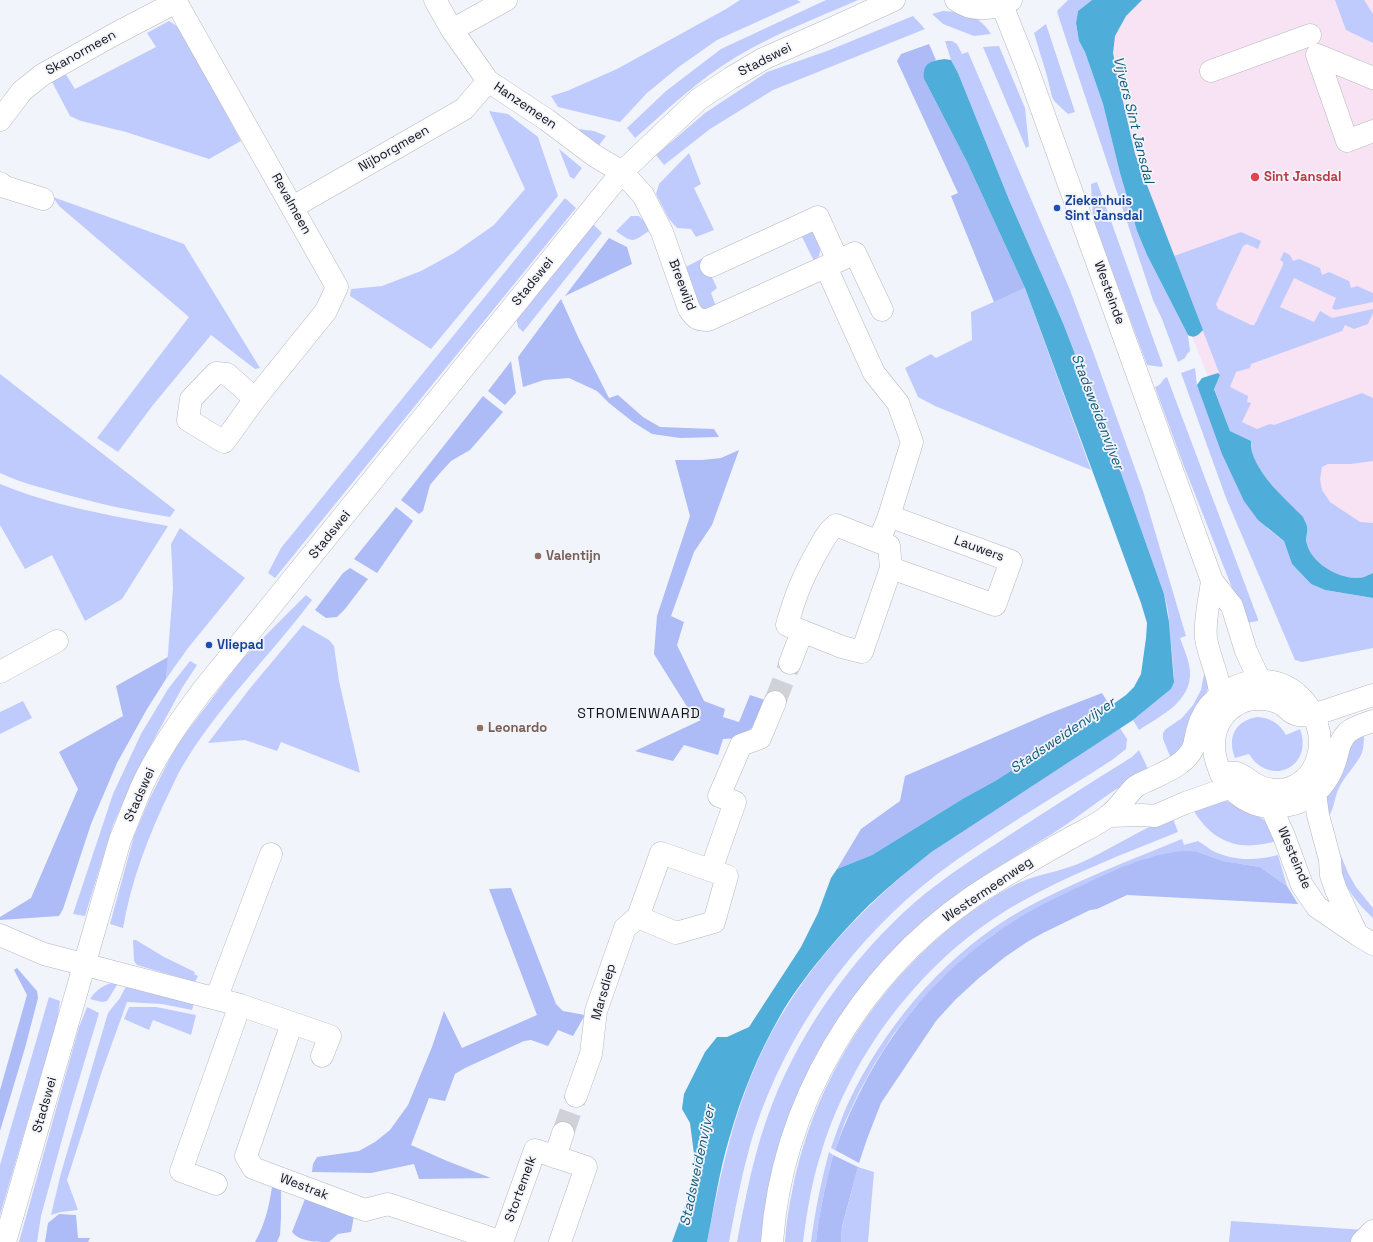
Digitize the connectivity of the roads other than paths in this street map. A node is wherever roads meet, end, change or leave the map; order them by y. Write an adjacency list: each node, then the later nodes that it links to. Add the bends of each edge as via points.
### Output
1 (434, 0): 7 (street, Hanzemeen)
2 (506, 0): 7 (street)
3 (894, 0): 14 (street, Stadswei, via 763,59 731,78 699,100)
4 (956, 0): 6 (street, via 972,8 987,9)
5 (175, 1): 12 (street, Skanormeen, via 42,75 22,91); 17 (street, Revalmeen)
6 (1006, 3): 25 (street, Westeinde)
7 (452, 30): 11 (street, Hanzemeen)
8 (1310, 35): 9 (street)
9 (1211, 71)
10 (1373, 78): 13 (street, via 1317,55 1347,141)
11 (488, 81): 14 (street, Hanzemeen); 17 (street, Nijborgmeen, via 464,109)
12 (0, 120)
13 (1373, 131)
14 (622, 172): 18 (street, Breewijd, via 643,195 662,232 689,309 700,320 708,320); 46 (street, Stadswei, via 180,720 142,787 120,840)
15 (0, 183): 16 (street)
16 (43, 199)
17 (293, 207): 21 (street, Revalmeen, via 337,287 326,311)
18 (832, 264): 19 (street, via 818,217); 20 (street, Breewijd, via 855,253); 22 (street, via 874,373 898,404 912,442)
19 (711, 266)
20 (882, 310)
21 (255, 399)
22 (889, 516): 23 (street); 24 (street, Lauwers, via 1011,560 995,605)
23 (878, 541): 24 (street, via 889,546); 26 (street, via 836,525 829,530 804,574 787,626)
24 (891, 568): 26 (street, via 862,652)
25 (1212, 582): 30 (street, Westeinde, via 1232,606 1246,651); 33 (street, Westeinde, via 1207,618 1217,633 1232,678)
26 (802, 632): 28 (street)
27 (57, 641): 29 (street)
28 (790, 664)
29 (0, 672)
30 (1260, 681): 33 (street, via 1248,682); 35 (street, via 1290,688)
31 (1373, 681): 35 (street, via 1327,696)
32 (1373, 695): 35 (street)
33 (1229, 696): 35 (street, via 1274,701 1299,716); 37 (street, via 1215,734 1214,755); 40 (street, Westermeenweg, via 1204,713 1190,755 1182,762 1135,787)
34 (775, 702): 42 (street, via 760,738 741,745 719,796 735,802)
35 (1309, 708): 38 (street, via 1320,732 1320,744 1314,769 1307,777)
36 (1373, 721): 38 (street, via 1350,730 1338,746 1336,761 1324,785)
37 (1226, 781): 38 (street, via 1236,773 1264,788 1290,788); 39 (street, via 1241,797 1255,804); 40 (street, Westermeenweg, via 1151,804 1142,815)
38 (1304, 793): 39 (street, via 1285,806); 45 (street, Westeinde, via 1318,815 1336,890)
39 (1271, 807): 45 (street, Westeinde, via 1302,885 1317,907)
40 (1108, 816): 59 (street, Westermeenweg, via 973,897 916,942 874,987 838,1038 808,1096 795,1128 778,1195)
41 (271, 854): 47 (street)
42 (711, 870): 43 (street, Marsdiep, via 661,853); 43 (street, Marsdiep, via 727,876 714,922 676,933)
43 (638, 917): 51 (street, Marsdiep, via 625,928 598,1004 591,1054)
44 (0, 935): 46 (street, via 44,954)
45 (1366, 940)
46 (85, 964): 47 (street); 56 (street, Stadswei)
47 (216, 999): 48 (street)
48 (240, 1005): 49 (street); 54 (street, via 181,1171)
49 (292, 1023): 50 (street, via 330,1036); 57 (street, Westrak, via 246,1156 254,1168 366,1210 388,1204)
50 (322, 1056)
51 (576, 1096)
52 (563, 1133): 53 (street)
53 (555, 1157): 57 (street, Stortemelk, via 535,1150); 58 (street, Stortemelk, via 586,1168)
54 (216, 1184)
55 (1373, 1231): 60 (street)
56 (5, 1242)
57 (502, 1242)
58 (560, 1242)
59 (772, 1242)
60 (1362, 1242)

